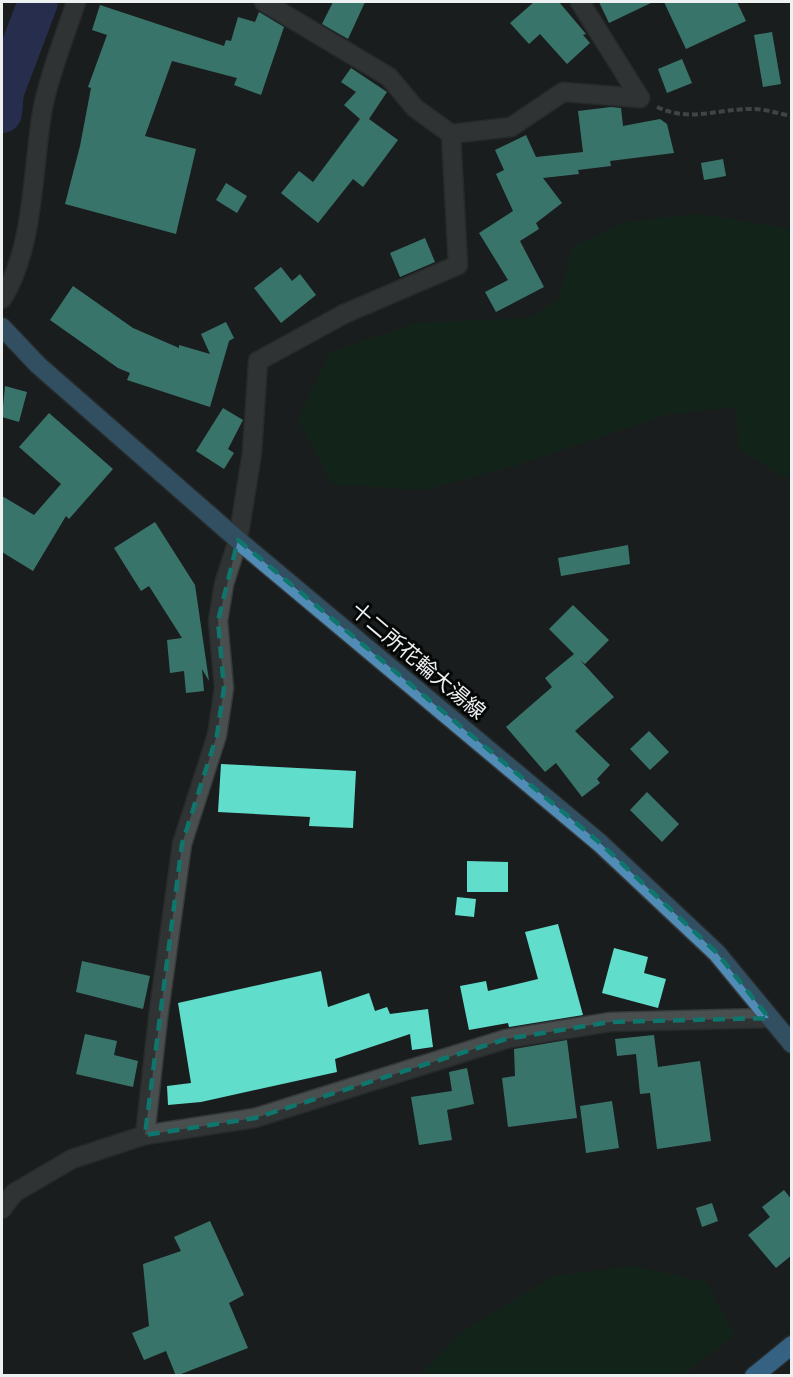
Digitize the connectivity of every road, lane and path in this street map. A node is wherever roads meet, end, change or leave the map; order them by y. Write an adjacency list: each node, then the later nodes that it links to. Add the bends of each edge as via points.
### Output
1 (76, 2): 7 (street, via 44,105 18,268)
2 (264, 2): 6 (street, via 389,76 415,108)
3 (580, 2): 4 (street)
4 (640, 98): 5 (path, via 670,114 705,116 754,109); 6 (street, via 563,92 511,127)
5 (792, 116)
6 (451, 134): 9 (street, via 458,265 344,314 258,361 252,453)
7 (2, 299)
8 (2, 327): 9 (main road, 十二所花輪大湯線, via 38,365)
9 (238, 540): 10 (main road, 十二所花輪大湯線, via 600,843 717,953); 12 (street, via 224,584 218,621 224,688 218,735 182,844)
10 (769, 1018): 11 (main road, 十二所花輪大湯線); 12 (street, via 610,1022 506,1039 255,1118)
11 (792, 1044)
12 (145, 1135): 13 (street, via 72,1159 14,1193)
13 (2, 1209)
14 (792, 1345): 15 (highway)
15 (754, 1376)

